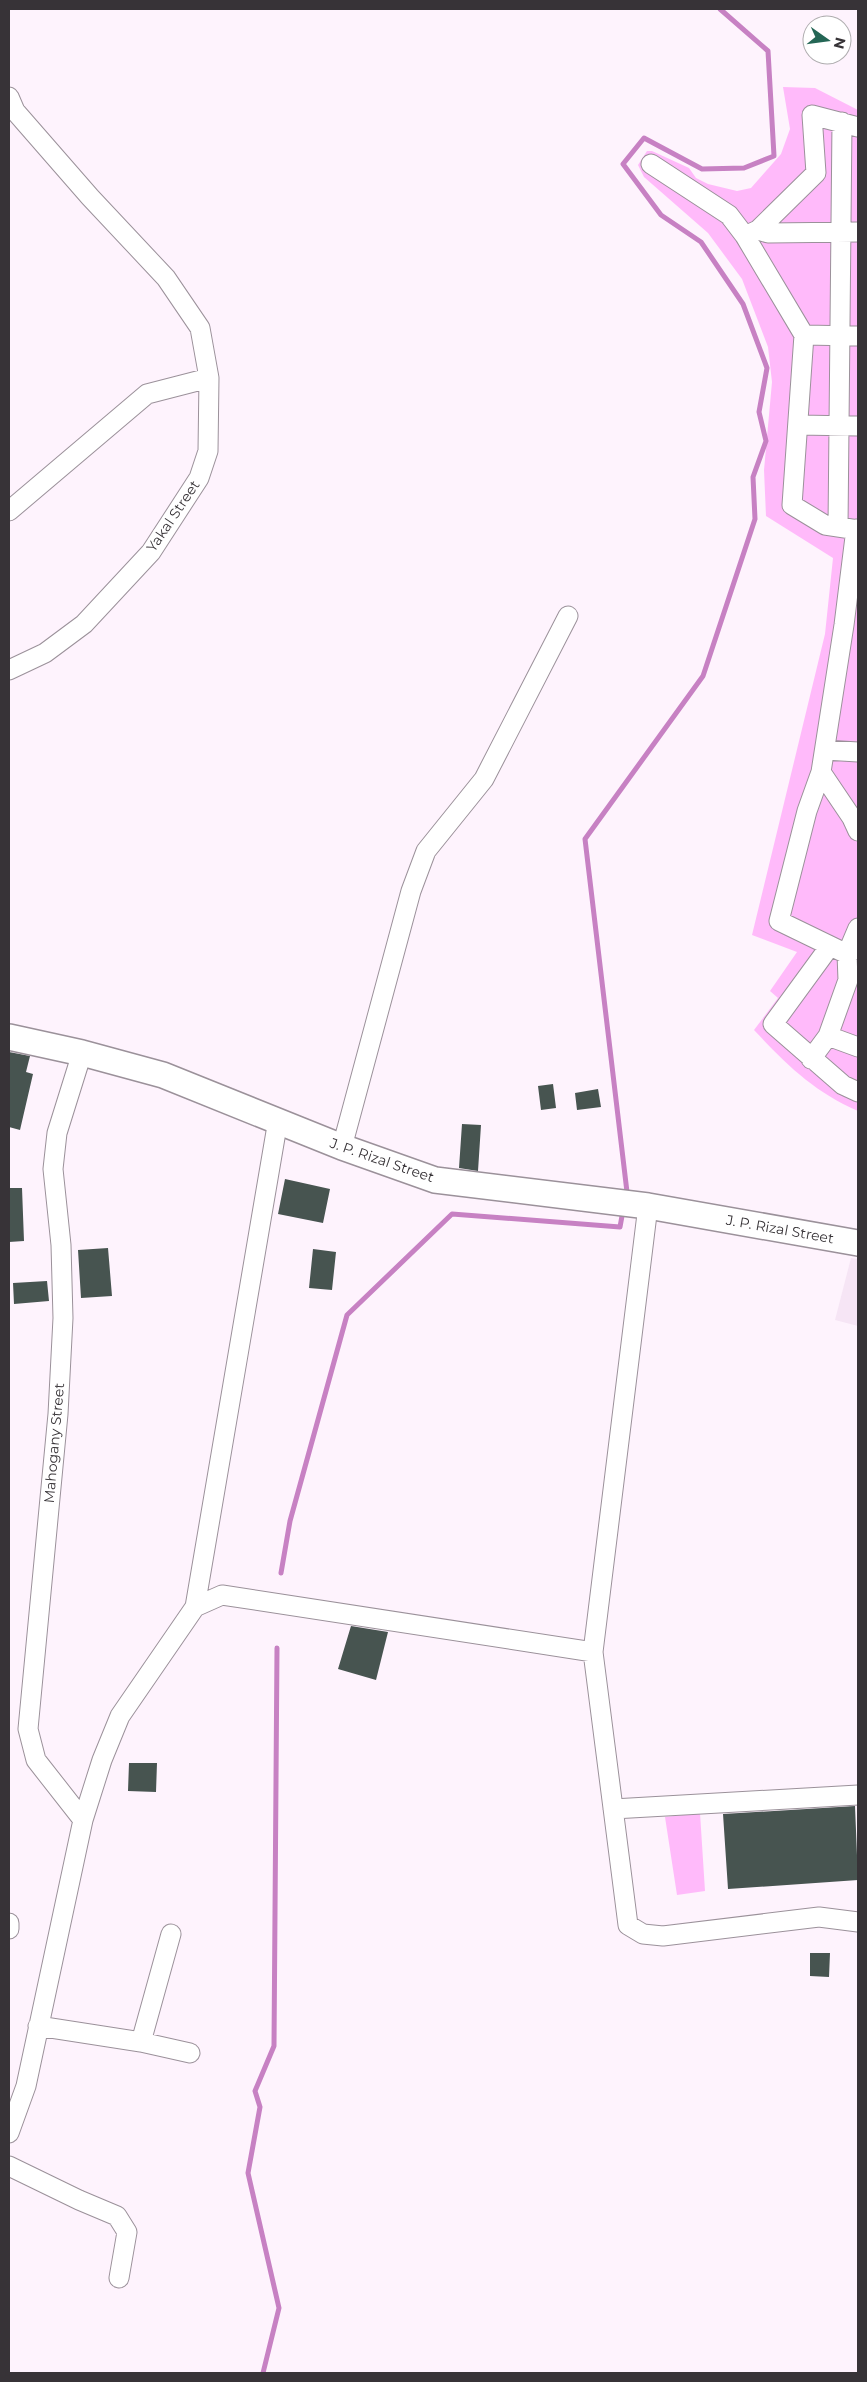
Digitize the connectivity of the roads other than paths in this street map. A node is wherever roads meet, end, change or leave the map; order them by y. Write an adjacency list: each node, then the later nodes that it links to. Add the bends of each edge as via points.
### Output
1 (9, 97): 8 (street, Yakal Street, via 22,118 90,197 166,278 200,328)
2 (850, 124): 4 (street); 5 (street, via 812,115 816,173)
3 (651, 164): 5 (street)
4 (850, 232): 5 (street); 7 (street)
5 (751, 233): 6 (street)
6 (804, 335): 7 (street); 9 (street)
7 (849, 335): 10 (street)
8 (209, 378): 11 (street, via 147,394); 15 (street, Yakal Street, via 208,451 200,478 151,552 84,624 45,652)
9 (798, 425): 10 (street); 12 (street, via 792,505 825,525)
10 (849, 426): 12 (street)
11 (9, 511)
12 (851, 529): 14 (street)
13 (568, 616): 31 (street, via 484,779 426,851 411,891)
14 (851, 627): 16 (street)
15 (9, 670)
16 (825, 750): 17 (street); 18 (street)
17 (858, 752)
18 (821, 772): 19 (street); 21 (street, via 807,811 779,921)
19 (858, 831)
20 (858, 928): 22 (street)
21 (830, 946): 22 (street); 28 (street, via 773,1024)
22 (853, 951): 23 (street)
23 (853, 981): 24 (street)
24 (828, 1036): 26 (street); 28 (street)
25 (9, 1037): 27 (main road, J. P. Rizal Street)
26 (858, 1047)
27 (82, 1053): 30 (main road, J. P. Rizal Street, via 163,1076); 38 (street, Mahogany Street, via 57,1133 53,1169 61,1245 63,1318 58,1414 28,1729 36,1760)
28 (811, 1059): 29 (street)
29 (858, 1092)
30 (278, 1120): 31 (main road, J. P. Rizal Street); 34 (street)
31 (342, 1147): 32 (main road, J. P. Rizal Street, via 435,1180)
32 (648, 1206): 33 (main road, J. P. Rizal Street); 35 (street)
33 (858, 1243)
34 (195, 1607): 35 (street, via 222,1595); 38 (street, via 120,1716)
35 (593, 1652): 37 (street)
36 (858, 1795): 37 (street)
37 (613, 1810): 39 (street, via 628,1925 643,1934 663,1936 819,1917)
38 (83, 1820): 43 (street)
39 (858, 1922)
40 (9, 1923): 41 (street)
41 (9, 1929)
42 (170, 1934): 44 (street)
43 (38, 2026): 44 (street); 46 (street, via 26,2086)
44 (141, 2042): 45 (street)
45 (190, 2053)
46 (9, 2133)
47 (9, 2166): 48 (street, via 117,2216 127,2232)
48 (119, 2278)

